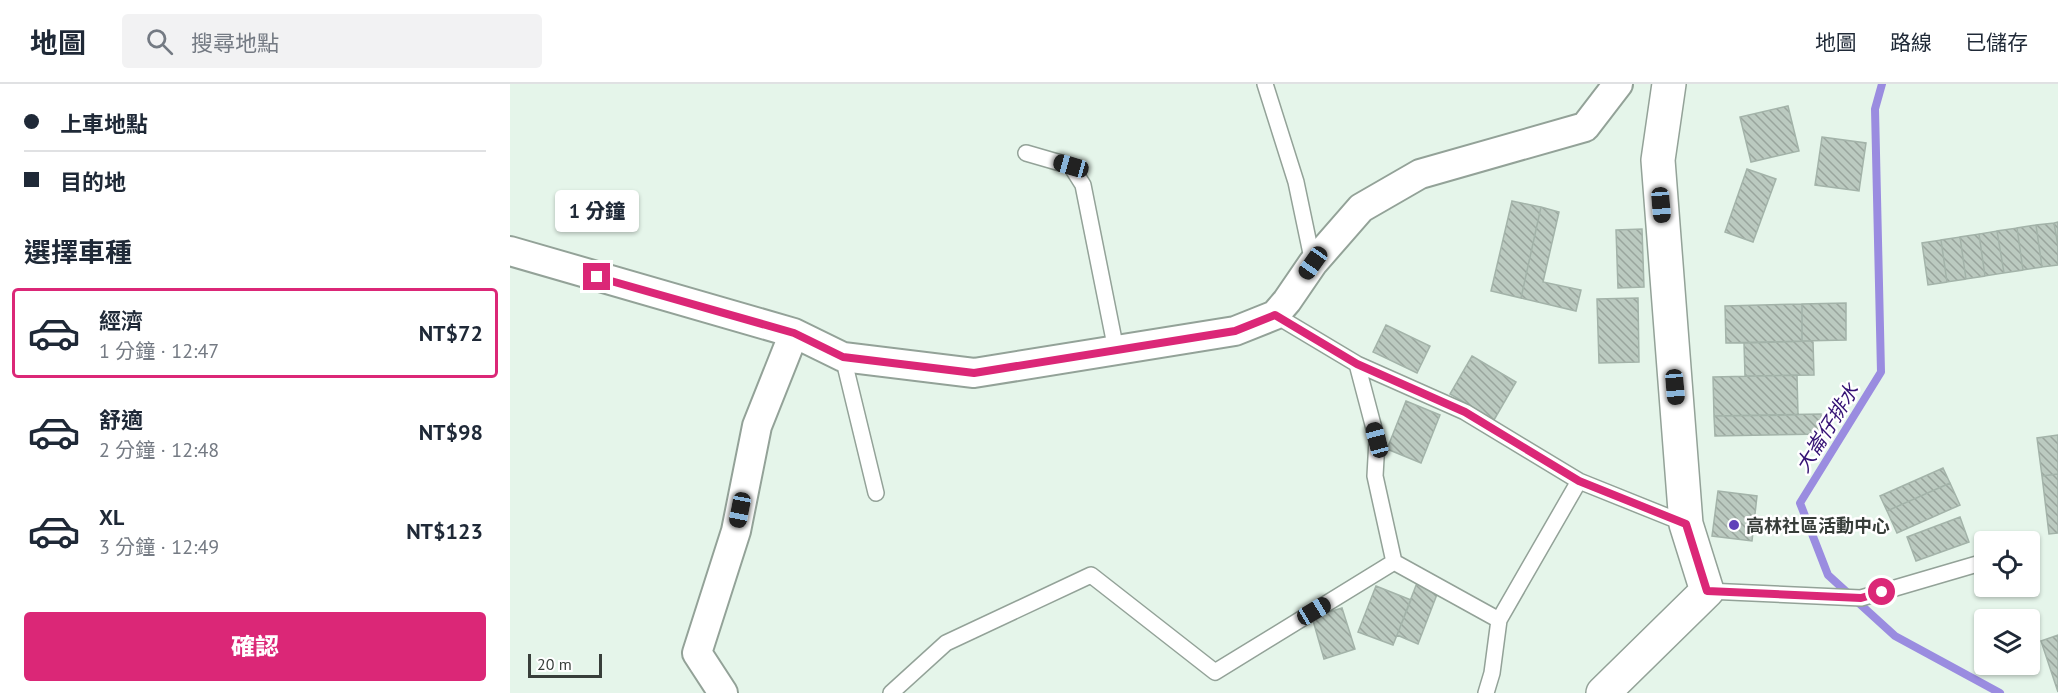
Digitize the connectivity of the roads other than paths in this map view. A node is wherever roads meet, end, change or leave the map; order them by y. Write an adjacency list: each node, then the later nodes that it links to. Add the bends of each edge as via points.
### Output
1 (1265, 84): 6 (lane, via 1296,182)
2 (1618, 84): 6 (street, via 1585,128 1420,174 1361,208)
3 (1669, 84): 14 (street, via 1658,160)
4 (1026, 153): 9 (lane, via 1071,166 1083,185)
5 (510, 251): 8 (street)
6 (1313, 263): 7 (street)
7 (1275, 315): 9 (street, via 1235,331); 11 (lane)
8 (794, 333): 10 (street); 19 (street, via 757,426 736,531 697,653)
9 (1116, 350): 10 (street, via 974,373)
10 (843, 357): 13 (lane)
11 (1357, 364): 12 (lane, via 1465,412); 15 (lane, via 1377,440 1375,476)
12 (1579, 481): 14 (lane); 18 (lane)
13 (876, 493)
14 (1686, 524): 17 (street)
15 (1394, 562): 18 (lane); 20 (lane, via 1215,672 1091,575 946,643)
16 (1974, 565): 17 (lane, via 1861,598)
17 (1707, 591): 22 (street)
18 (1499, 620): 21 (lane)
19 (723, 693)
20 (891, 693)
21 (1486, 693)
22 (1603, 693)

